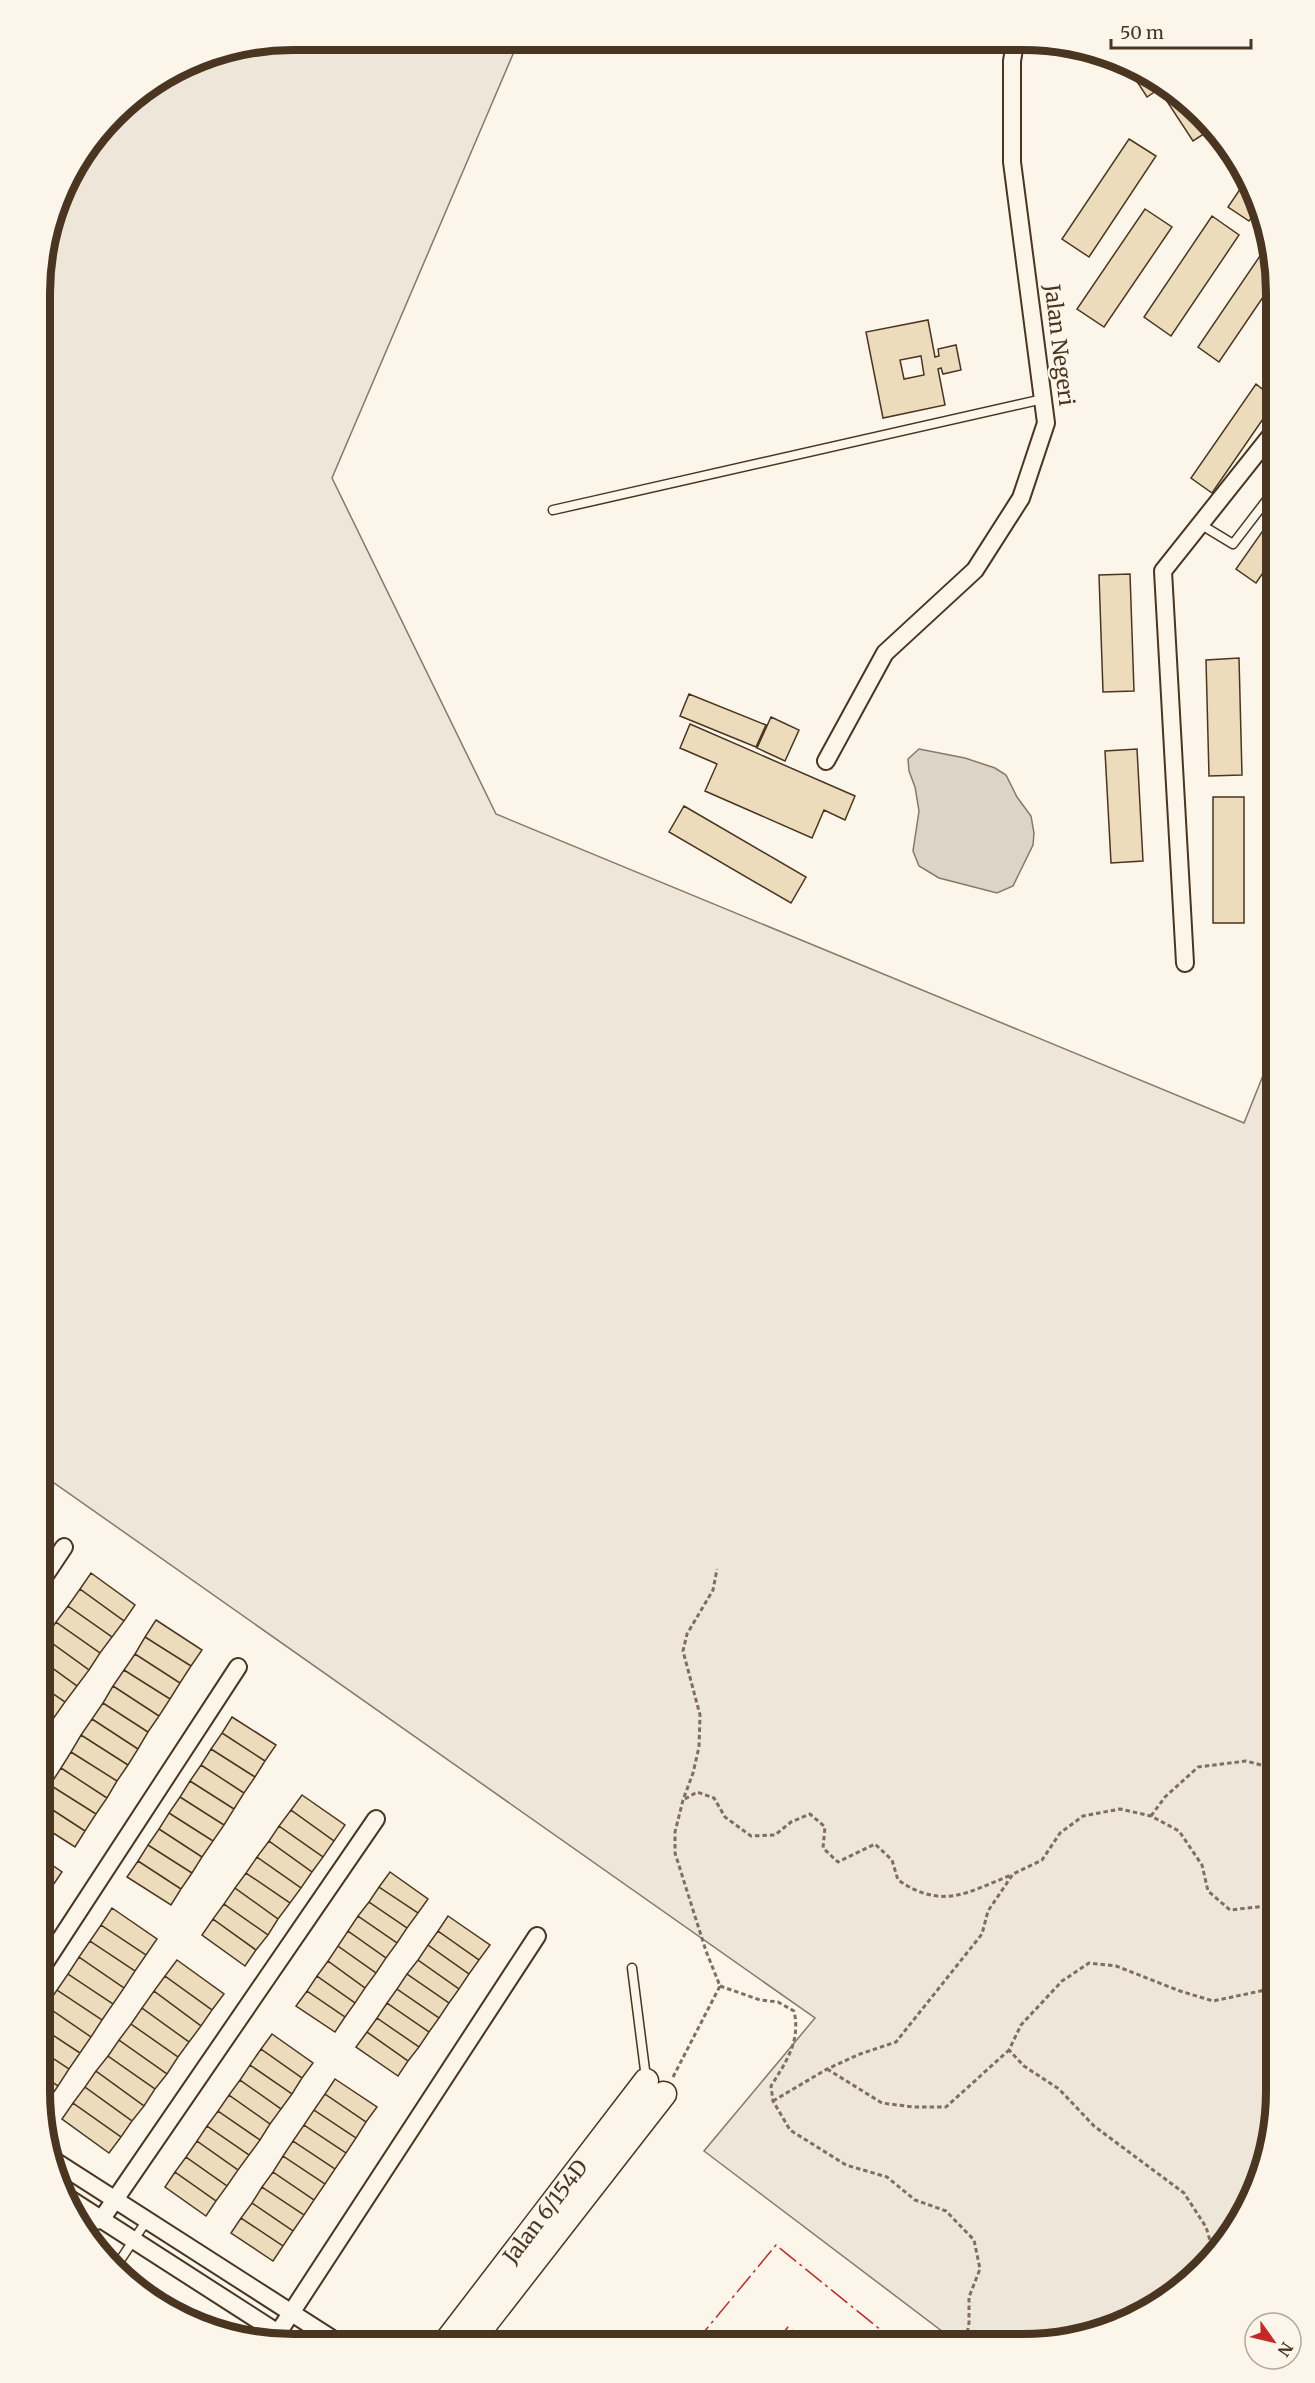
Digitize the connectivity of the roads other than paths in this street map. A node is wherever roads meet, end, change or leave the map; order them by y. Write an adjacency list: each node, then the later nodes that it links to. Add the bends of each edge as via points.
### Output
1 (1014, 50): 2 (street, Jalan Negeri, via 1012,162)
2 (1043, 399): 5 (lane); 7 (street, Jalan Negeri, via 1046,423 1021,498 975,570 885,653)
3 (1266, 442): 6 (street)
4 (1266, 501): 6 (lane, via 1233,544)
5 (553, 510)
6 (1200, 524): 8 (street, via 1163,571)
7 (826, 761)
8 (1185, 963)
9 (64, 1547): 10 (street)
10 (50, 1568)
11 (238, 1667): 14 (street)
12 (375, 1819): 18 (street)
13 (537, 1936): 25 (street)
14 (50, 1955)
15 (632, 1968): 16 (lane)
16 (655, 2088): 29 (street, Jalan 6/154D); 30 (street, Jalan 6/154D)
17 (61, 2165): 18 (street)
18 (115, 2199): 20 (street); 21 (street)
19 (78, 2205): 20 (street)
20 (101, 2220): 22 (street); 23 (street)
21 (147, 2220): 23 (lane); 25 (street)
22 (88, 2222)
23 (134, 2240): 24 (lane); 26 (street)
24 (120, 2261)
25 (292, 2313): 27 (street); 28 (street)
26 (279, 2333)
27 (286, 2334)
28 (325, 2334)
29 (453, 2334)
30 (477, 2334)

